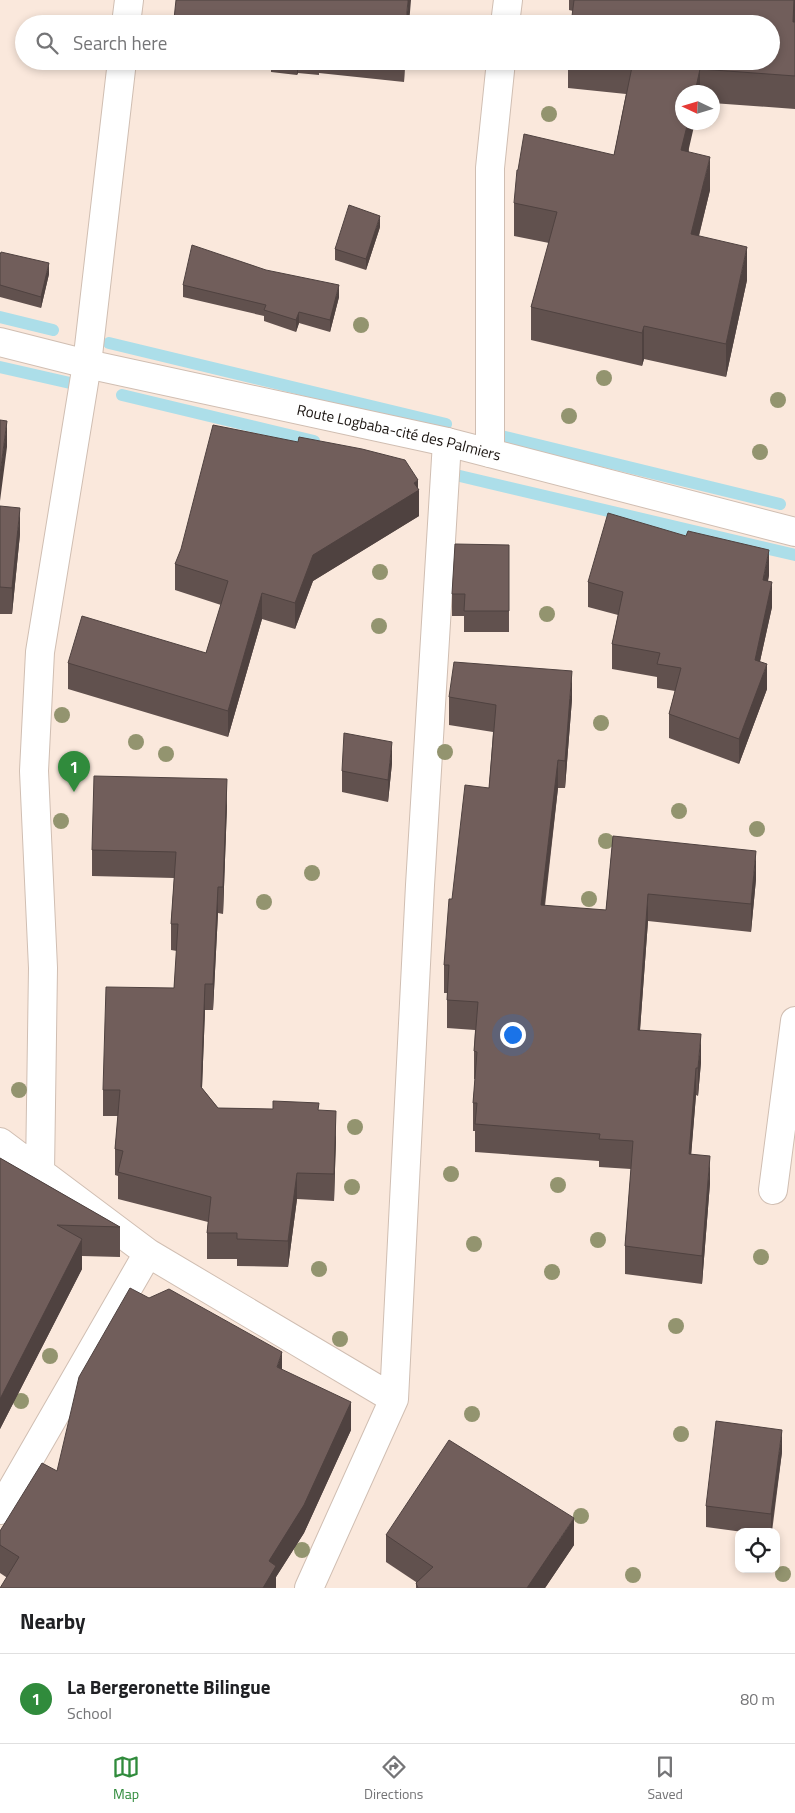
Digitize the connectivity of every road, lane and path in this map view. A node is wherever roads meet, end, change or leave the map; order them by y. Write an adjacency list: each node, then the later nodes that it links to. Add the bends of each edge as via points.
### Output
1 (129, 0): 3 (street)
2 (508, 0): 4 (street)
3 (127, 15)
4 (506, 15)
5 (121, 70): 8 (street)
6 (500, 70): 10 (street, via 490,168)
7 (0, 342): 8 (street, Route Logbaba-cité des Palmiers)
8 (87, 364): 9 (street, Route Logbaba-cité des Palmiers); 14 (street, via 40,652 34,771 43,968)
9 (447, 442): 10 (street, Route Logbaba-cité des Palmiers); 17 (street)
10 (490, 453): 11 (street, Route Logbaba-cité des Palmiers)
11 (795, 532)
12 (795, 1021): 15 (street)
13 (0, 1142): 14 (street)
14 (40, 1172): 16 (street)
15 (773, 1190)
16 (148, 1253): 17 (street); 18 (street)
17 (394, 1399): 19 (street)
18 (0, 1510)
19 (309, 1588)

